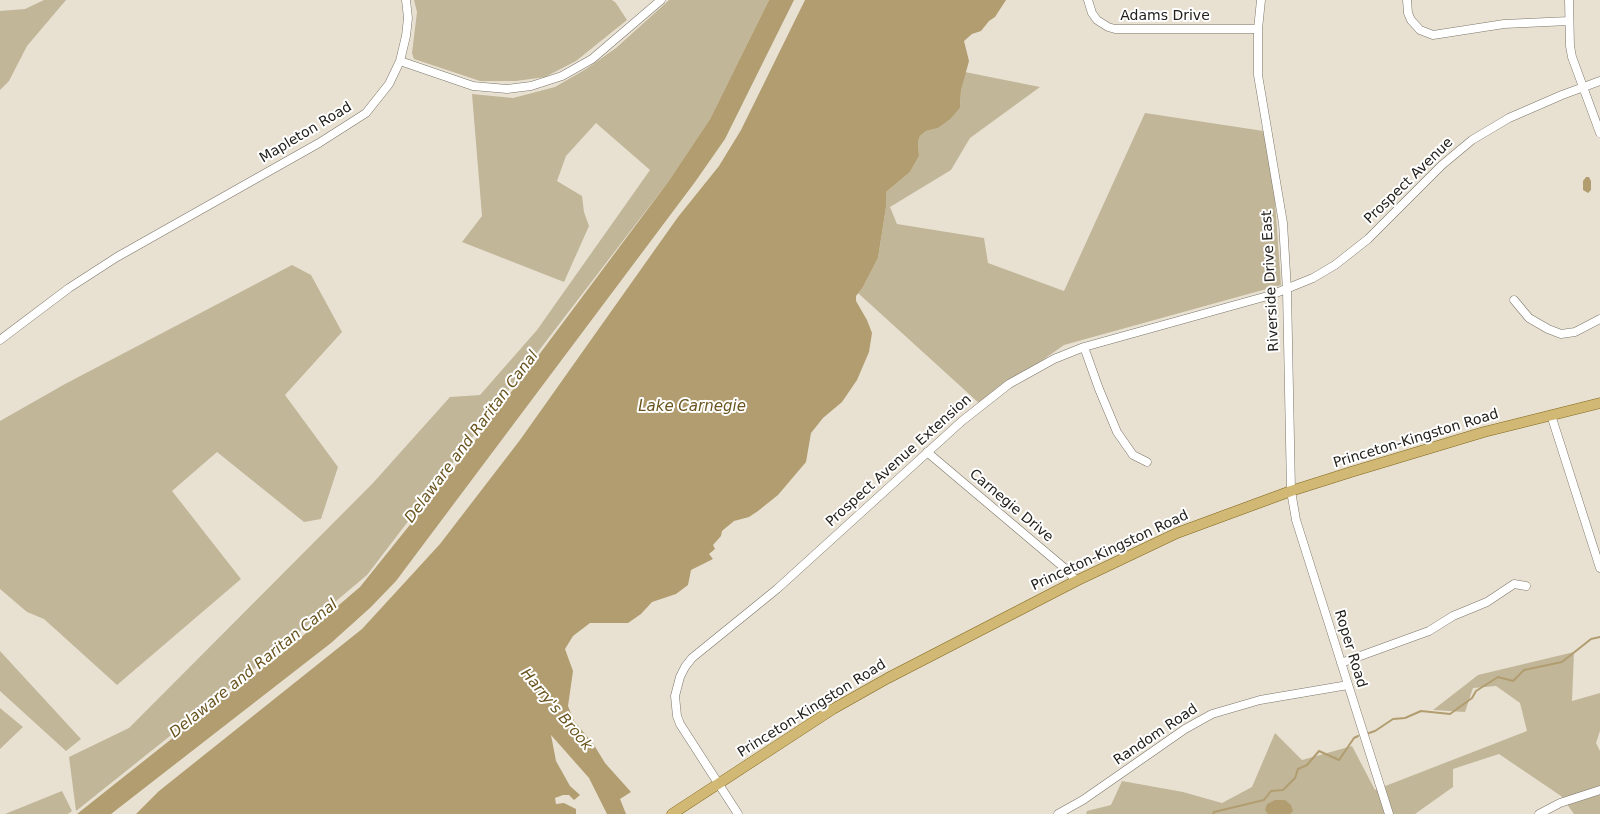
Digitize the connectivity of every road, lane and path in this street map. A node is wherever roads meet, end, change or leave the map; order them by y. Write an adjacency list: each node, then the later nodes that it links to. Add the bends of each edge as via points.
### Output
1 (406, 0): 9 (street, Mapleton Road, via 408,18)
2 (661, 0): 9 (street, via 607,48 582,66 562,76 531,86 507,89 473,86)
3 (1088, 0): 8 (street, Adams Drive, via 1097,20 1115,29)
4 (1261, 0): 8 (street, Riverside Drive East)
5 (1407, 0): 7 (street, via 1408,13 1415,26 1432,35 1504,24)
6 (1569, 0): 7 (street)
7 (1569, 21): 11 (street, via 1571,52)
8 (1258, 29): 13 (street, Riverside Drive East, via 1260,94 1283,223)
9 (400, 61): 16 (street, Mapleton Road, via 377,101 355,121 117,257 69,288)
10 (1600, 81): 11 (street, Prospect Avenue)
11 (1584, 87): 12 (street); 13 (street, Prospect Avenue, via 1509,118 1472,140 1442,165 1352,253 1313,278)
12 (1600, 133)
13 (1286, 290): 17 (street, Prospect Avenue Extension); 22 (street, Riverside Drive East)
14 (1514, 300): 15 (street, via 1529,318 1561,334 1575,332)
15 (1600, 319)
16 (0, 340)
17 (1084, 347): 20 (street, Prospect Avenue Extension, via 1054,359 1009,384 962,420); 21 (street, via 1117,432 1133,455)
18 (1600, 403): 19 (main road, Princeton-Kingston Road)
19 (1551, 414): 22 (main road, Princeton-Kingston Road, via 1482,432); 23 (street)
20 (927, 452): 24 (street, Carnegie Drive, via 1068,571); 28 (street, Prospect Avenue Extension, via 776,589 692,658 685,667 675,696 677,716)
21 (1147, 462)
22 (1291, 491): 24 (main road, Princeton-Kingston Road, via 1177,533); 26 (street, Roper Road, via 1296,520)
23 (1600, 568)
24 (1076, 581): 28 (main road, Princeton-Kingston Road, via 888,678 821,716)
25 (1526, 586): 26 (street, via 1514,584 1487,602 1453,616 1429,631)
26 (1341, 663): 27 (street, Roper Road)
27 (1348, 685): 32 (street, Random Road, via 1260,700 1212,714); 33 (street, Roper Road)
28 (718, 785): 30 (main road, Princeton-Kingston Road); 31 (street, Prospect Avenue Extension)
29 (1600, 790): 34 (street, via 1560,803)
30 (672, 814)
31 (738, 814)
32 (1058, 814)
33 (1389, 814)
34 (1539, 814)

